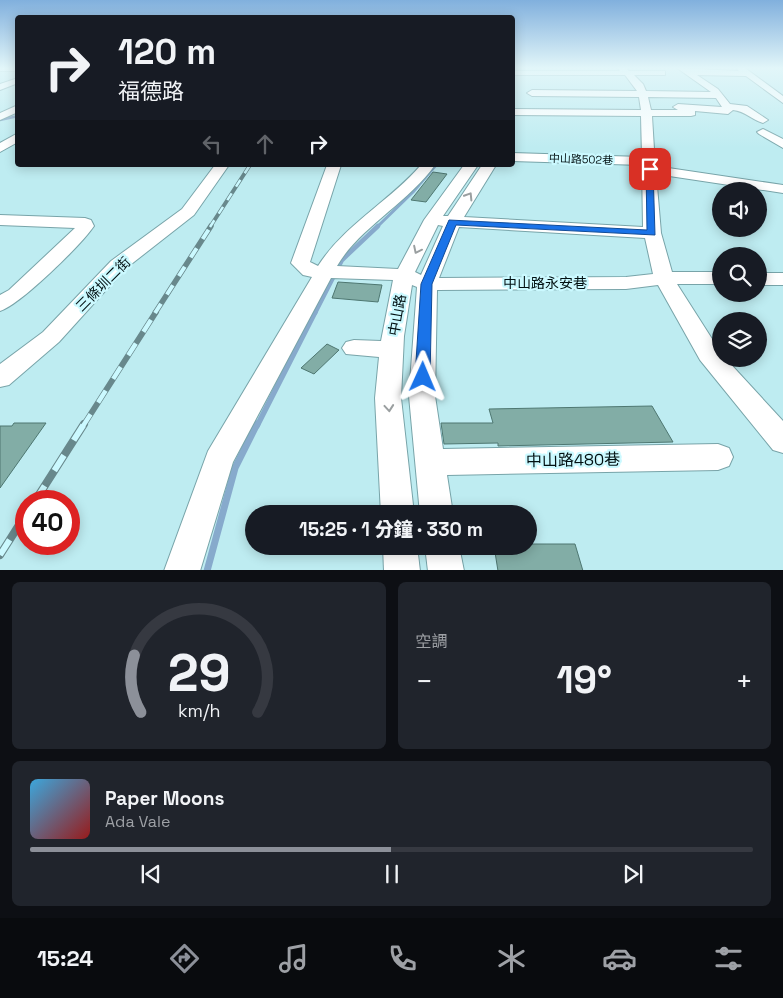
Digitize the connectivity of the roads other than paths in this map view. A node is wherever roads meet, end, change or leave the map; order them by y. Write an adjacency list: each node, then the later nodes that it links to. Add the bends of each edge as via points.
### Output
1 (531, 95): 10 (street)
2 (548, 95): 7 (street)
3 (642, 95): 7 (street)
4 (719, 95): 7 (street); 9 (street)
5 (0, 103): 6 (street)
6 (15, 103)
7 (645, 104): 9 (street); 10 (street); 11 (street); 21 (street)
8 (15, 109): 12 (street)
9 (727, 109): 13 (street); 14 (street, via 743,108)
10 (516, 112)
11 (691, 113)
12 (0, 116)
13 (748, 119)
14 (763, 120)
15 (763, 132): 17 (street)
16 (15, 138): 19 (street)
17 (783, 144)
18 (15, 145): 19 (street)
19 (0, 149)
20 (515, 158): 21 (street, 中山路502巷)
21 (649, 165): 27 (street); 30 (street)
22 (221, 167): 41 (street, 三條圳二街, via 188,212 118,265 51,337)
23 (333, 167): 31 (street, via 300,263 310,271)
24 (426, 167): 31 (street, via 409,188 338,249)
25 (470, 167): 29 (street, 中山路)
26 (487, 167): 29 (street, 中山路, one-way to 26)
27 (783, 189)
28 (0, 220): 38 (street, via 85,223 86,226 16,294)
29 (442, 221): 30 (street); 32 (street, 中山路, one-way to 32); 37 (street, 中山路)
30 (652, 233): 33 (street)
31 (324, 272): 32 (street); 49 (street, via 219,460)
32 (404, 275): 37 (street); 40 (street, 中山路)
33 (664, 278): 34 (street, 中山路永安巷); 37 (street, 中山路永安巷, via 626,283); 42 (street, via 708,354)
34 (712, 278)
35 (767, 279): 36 (street)
36 (783, 279)
37 (427, 284): 44 (street, 中山路, via 422,396)
38 (0, 304)
39 (354, 348): 40 (street)
40 (392, 349): 45 (street, 中山路, one-way to 45, via 388,398)
41 (0, 378)
42 (783, 441)
43 (718, 457): 44 (street, 中山路480巷)
44 (429, 462): 46 (street, 中山路)
45 (397, 505)
46 (436, 505)
47 (401, 555): 50 (street)
48 (444, 555): 51 (street)
49 (182, 570)
50 (402, 570)
51 (446, 570)

